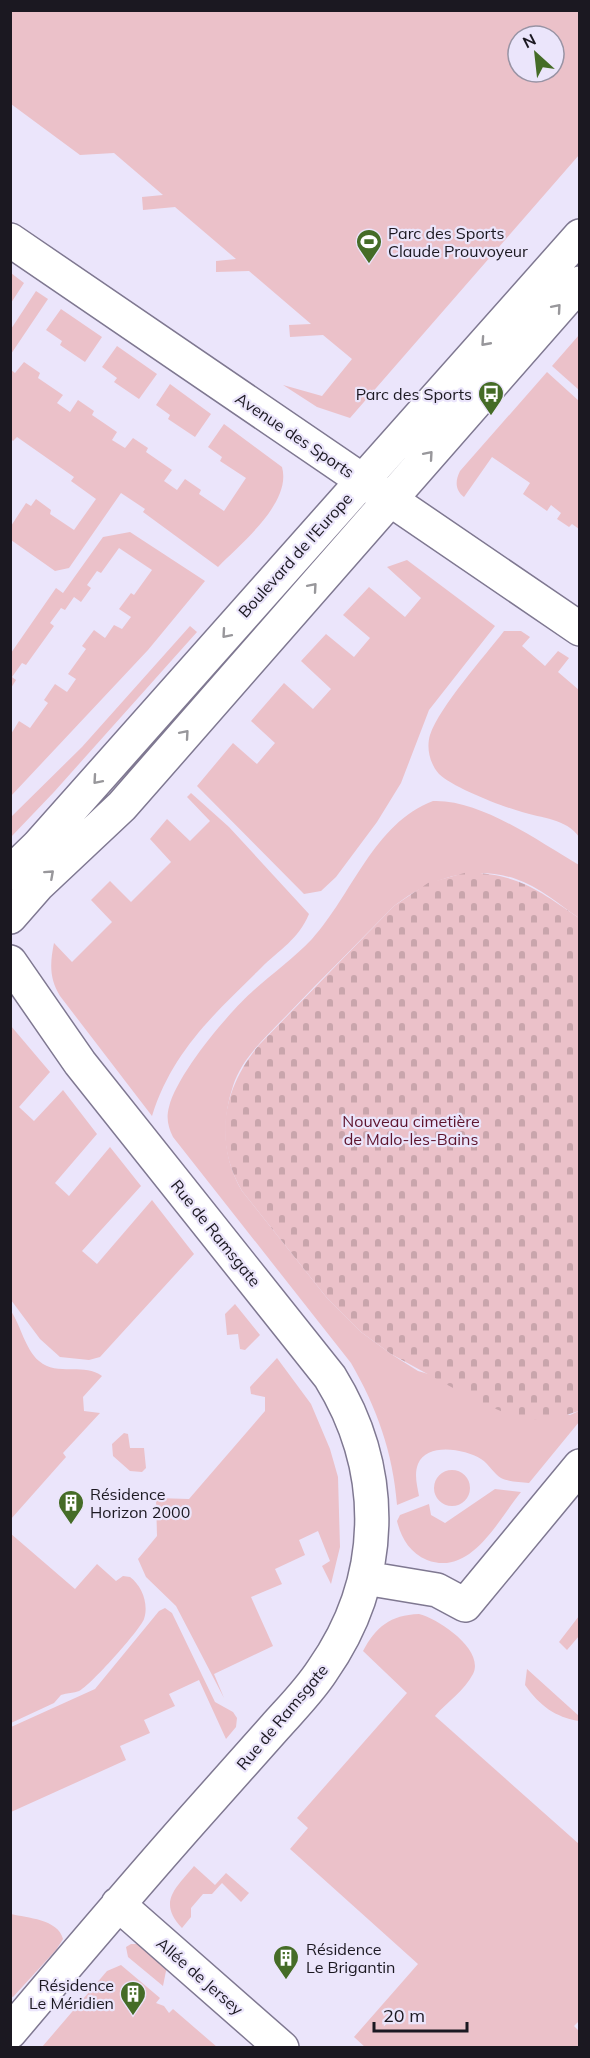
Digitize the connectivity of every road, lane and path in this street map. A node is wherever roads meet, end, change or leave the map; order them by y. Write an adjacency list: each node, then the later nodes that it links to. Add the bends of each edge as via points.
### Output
1 (579, 236): 4 (street, Boulevard de l'Europe, one-way to 4)
2 (10, 240): 4 (street, Avenue des Sports)
3 (579, 283): 5 (street, Boulevard de l'Europe, one-way to 3)
4 (362, 480): 5 (street, Avenue des Sports); 7 (street, Boulevard de l'Europe, one-way to 7)
5 (390, 499): 6 (street, Avenue des Sports); 8 (street, Boulevard de l'Europe, one-way to 5, via 38,885 122,806)
6 (579, 629)
7 (10, 873)
8 (10, 917)
9 (10, 963): 11 (street, Rue de Ramsgate)
10 (10, 1000): 11 (street, Rue de Ramsgate)
11 (80, 1063): 13 (street, Rue de Ramsgate, via 312,1353 342,1397 358,1432 370,1491 371,1538)
12 (579, 1466): 13 (street, via 465,1605 442,1591)
13 (365, 1578): 14 (street, Rue de Ramsgate, via 351,1621 315,1681)
14 (118, 1904): 15 (street, Rue de Ramsgate); 16 (street, Allée de Jersey)
15 (10, 2032)
16 (282, 2048)

